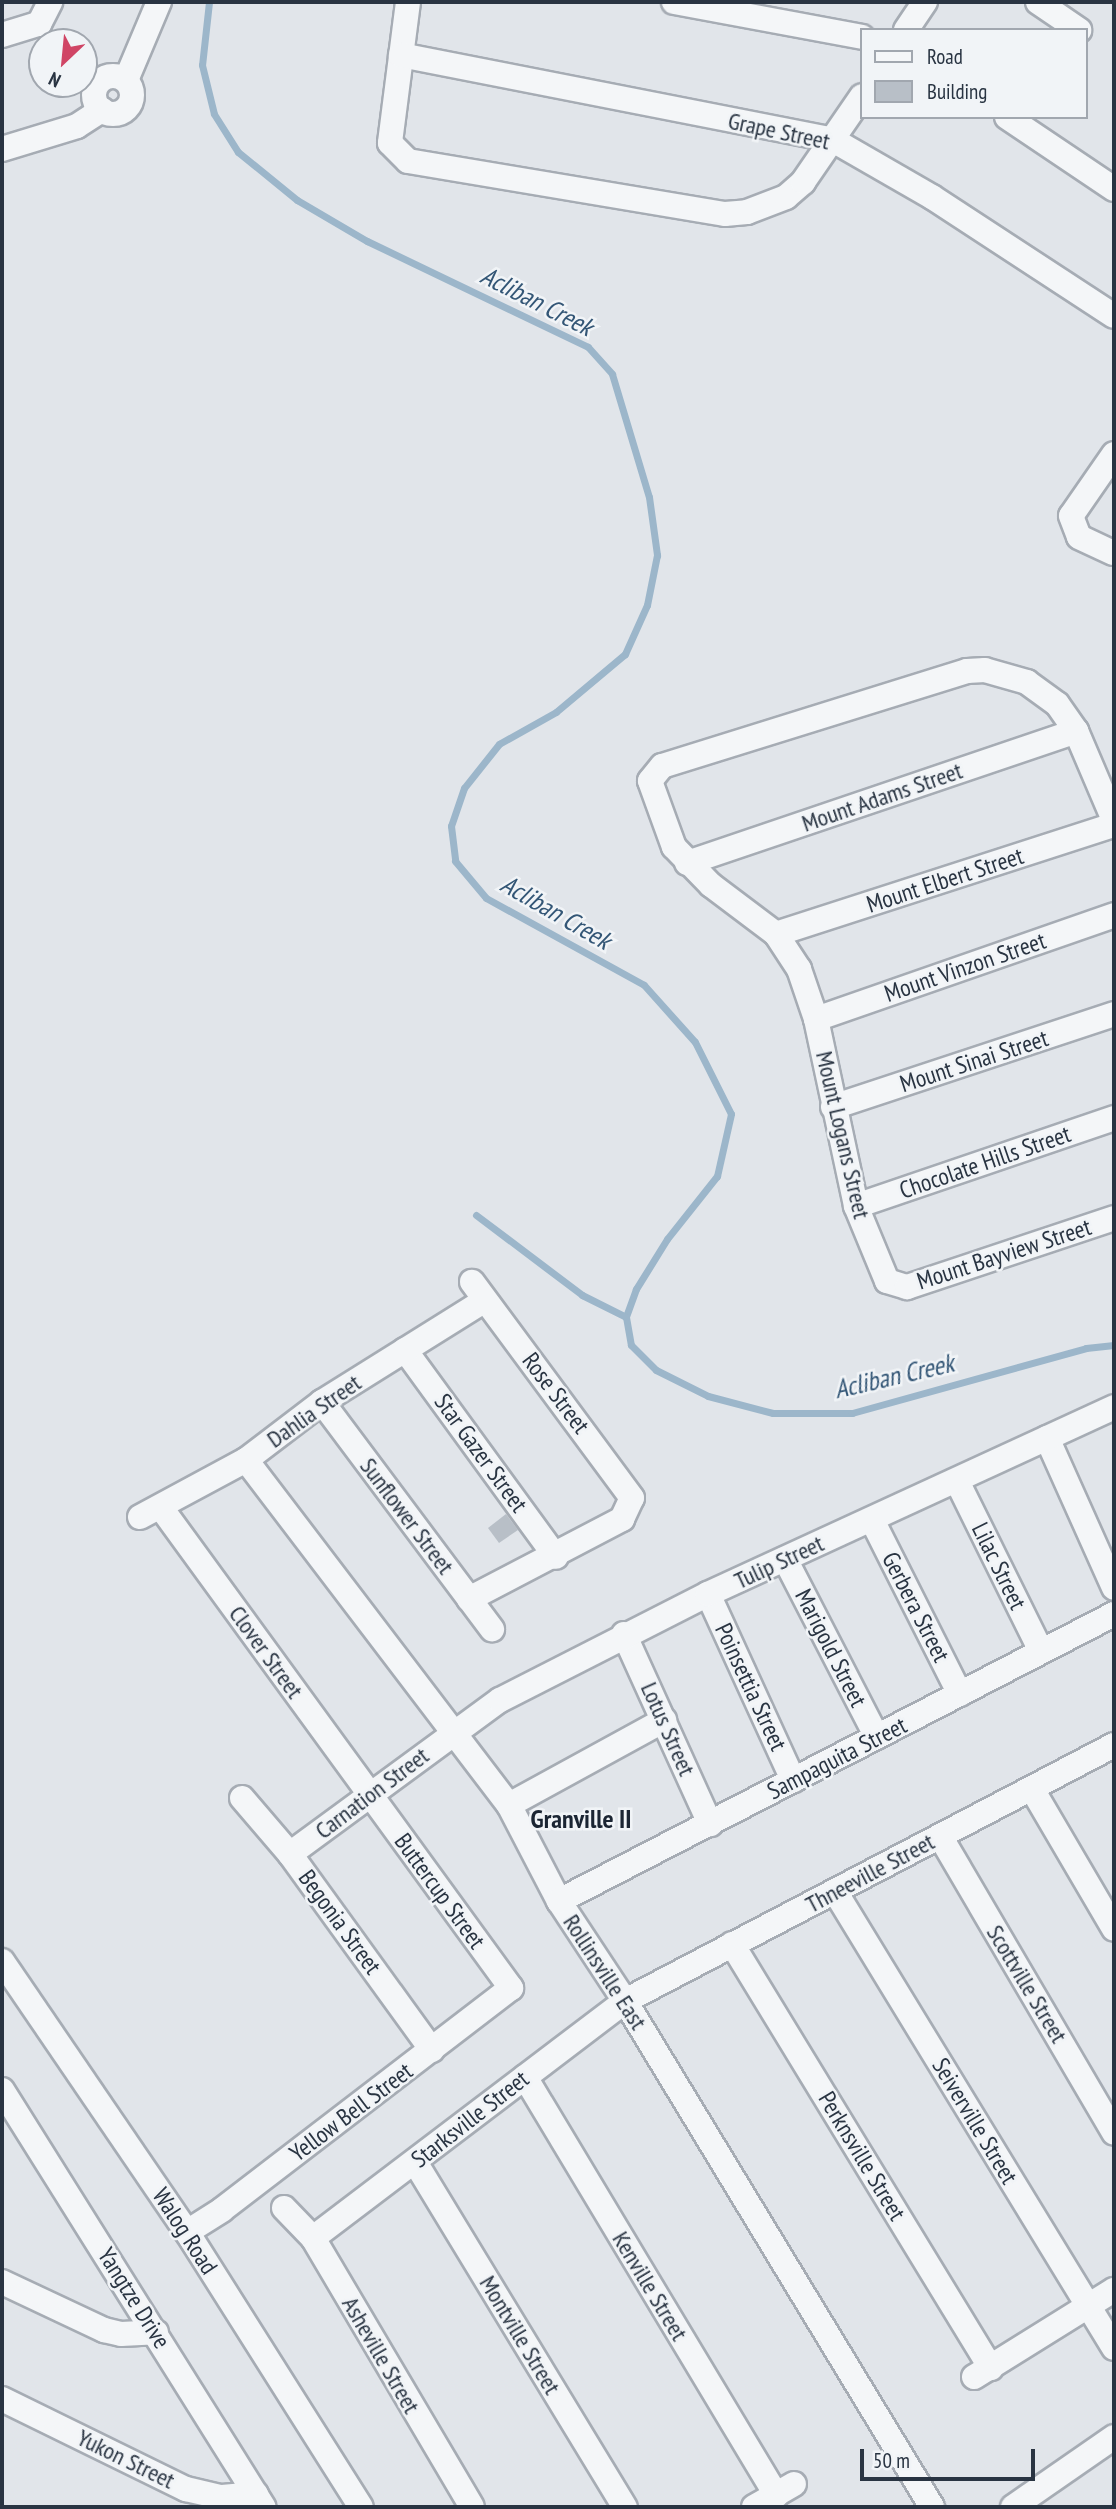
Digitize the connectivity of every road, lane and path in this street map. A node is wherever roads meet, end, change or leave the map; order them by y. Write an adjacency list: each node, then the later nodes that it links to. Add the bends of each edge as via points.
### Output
1 (50, 2): 10 (street, via 38,24)
2 (159, 2): 16 (street, via 126,80 114,75 100,80 94,92 102,110 77,126)
3 (408, 2): 12 (street)
4 (674, 2): 7 (street)
5 (925, 2): 8 (street)
6 (1038, 2): 9 (street)
7 (796, 13): 11 (street)
8 (907, 28)
9 (1076, 28)
10 (2, 35)
11 (860, 36)
12 (401, 55): 15 (street, Grape Street); 15 (street, via 390,136 393,150 408,161 726,214 768,206 786,197)
13 (860, 99): 15 (street)
14 (1010, 119): 17 (street)
15 (833, 140): 18 (street, Grape Street, via 932,197)
16 (2, 149)
17 (1114, 189)
18 (1114, 316)
19 (1114, 454): 20 (street, via 1076,505 1072,528 1079,537)
20 (1114, 553)
21 (1076, 731): 22 (street); 24 (street, Mount Adams Street); 24 (street, via 1057,704 1027,682 1007,674 967,671 662,766 652,774 650,789 662,821)
22 (1114, 820)
23 (1114, 825): 26 (street, Mount Elbert Street)
24 (687, 863): 26 (street, Mount Logans Street)
25 (1114, 915): 28 (street, Mount Vinzon Street)
26 (776, 934): 28 (street, Mount Logans Street, via 799,969)
27 (1114, 1014): 29 (street, Mount Sinai Street)
28 (816, 1019): 29 (street, Mount Logans Street)
29 (833, 1107): 31 (street, Mount Logans Street)
30 (1114, 1118): 31 (street, Chocolate Hills Street)
31 (856, 1206): 33 (street, Mount Logans Street, via 884,1276)
32 (1114, 1218): 33 (street, Mount Bayview Street, via 907,1287)
33 (893, 1285)
34 (479, 1291): 35 (street, Dahlia Street); 43 (street, Rose Street, via 629,1490 631,1507 622,1519)
35 (405, 1350): 36 (street, Dahlia Street); 43 (street, Star Gazer Street)
36 (322, 1402): 39 (street, Dahlia Street); 47 (street, Sunflower Street)
37 (1114, 1407): 38 (street, Tulip Street)
38 (1047, 1438): 40 (street, Tulip Street); 45 (street)
39 (246, 1460): 41 (street, Dahlia Street); 54 (street, Rollinsville East)
40 (957, 1480): 42 (street, Tulip Street); 51 (street, Lilac Street)
41 (151, 1513): 59 (street, Clover Street)
42 (872, 1520): 44 (street, Tulip Street); 52 (street, Gerbera Street)
43 (556, 1557): 47 (street)
44 (785, 1559): 46 (street, Tulip Street); 55 (street, Marigold Street)
45 (1114, 1588)
46 (708, 1594): 50 (street, Tulip Street); 57 (street, Poinsettia Street)
47 (469, 1599): 49 (street, Sunflower Street)
48 (1114, 1614): 51 (street, Sampaguita Street)
49 (492, 1629)
50 (624, 1634): 53 (street, Lotus Street); 54 (street, Tulip Street, via 500,1700)
51 (1041, 1651): 52 (street, Sampaguita Street)
52 (960, 1694): 55 (street, Sampaguita Street)
53 (664, 1720): 61 (street); 62 (street, Lotus Street)
54 (453, 1732): 59 (street, Carnation Street); 61 (street, Rollinsville East)
55 (877, 1737): 57 (street, Sampaguita Street)
56 (1114, 1745): 58 (street, Thneeville Street)
57 (793, 1780): 62 (street, Sampaguita Street)
58 (1032, 1789): 63 (street, Thneeville Street); 67 (street)
59 (370, 1794): 64 (street, Carnation Street); 70 (street, Buttercup Street)
60 (242, 1798): 64 (street, Begonia Street)
61 (509, 1805): 66 (street, Rollinsville East)
62 (710, 1824): 66 (street, Sampaguita Street)
63 (940, 1836): 65 (street, Thneeville Street); 75 (street, Scottville Street)
64 (290, 1854): 72 (street, Begonia Street)
65 (836, 1893): 68 (street, Thneeville Street); 82 (street, Seiverville Street)
66 (559, 1901): 71 (street, Rollinsville East)
67 (1114, 1929)
68 (732, 1944): 71 (street, Thneeville Street); 82 (street, Perknsville Street, via 983,2372)
69 (2, 1961): 78 (street, Walog Road)
70 (511, 1988): 72 (street, Yellow Bell Street)
71 (625, 2001): 73 (street, Starksville Street); 92 (street, Rollinsville East)
72 (432, 2050): 78 (street, Yellow Bell Street)
73 (525, 2077): 76 (street, Starksville Street); 91 (street, Kenville Street, via 785,2489)
74 (4, 2099): 83 (street, Yangtze Drive)
75 (1114, 2133)
76 (415, 2162): 79 (street, Starksville Street); 90 (street, Montville Street)
77 (284, 2207): 79 (street, Asheville Street)
78 (187, 2232): 88 (street, Walog Road)
79 (313, 2238): 89 (street, Asheville Street)
80 (2, 2282): 83 (street, via 104,2330)
81 (1114, 2290): 82 (street)
82 (1088, 2307): 84 (street, Seiverville Street)
83 (156, 2332): 87 (street, Yangtze Drive)
84 (1114, 2348)
85 (2, 2399): 87 (street, Yukon Street, via 186,2488)
86 (1114, 2437): 93 (street)
87 (260, 2501)
88 (361, 2507)
89 (472, 2507)
90 (625, 2507)
91 (754, 2507)
92 (932, 2507)
93 (1013, 2507)

